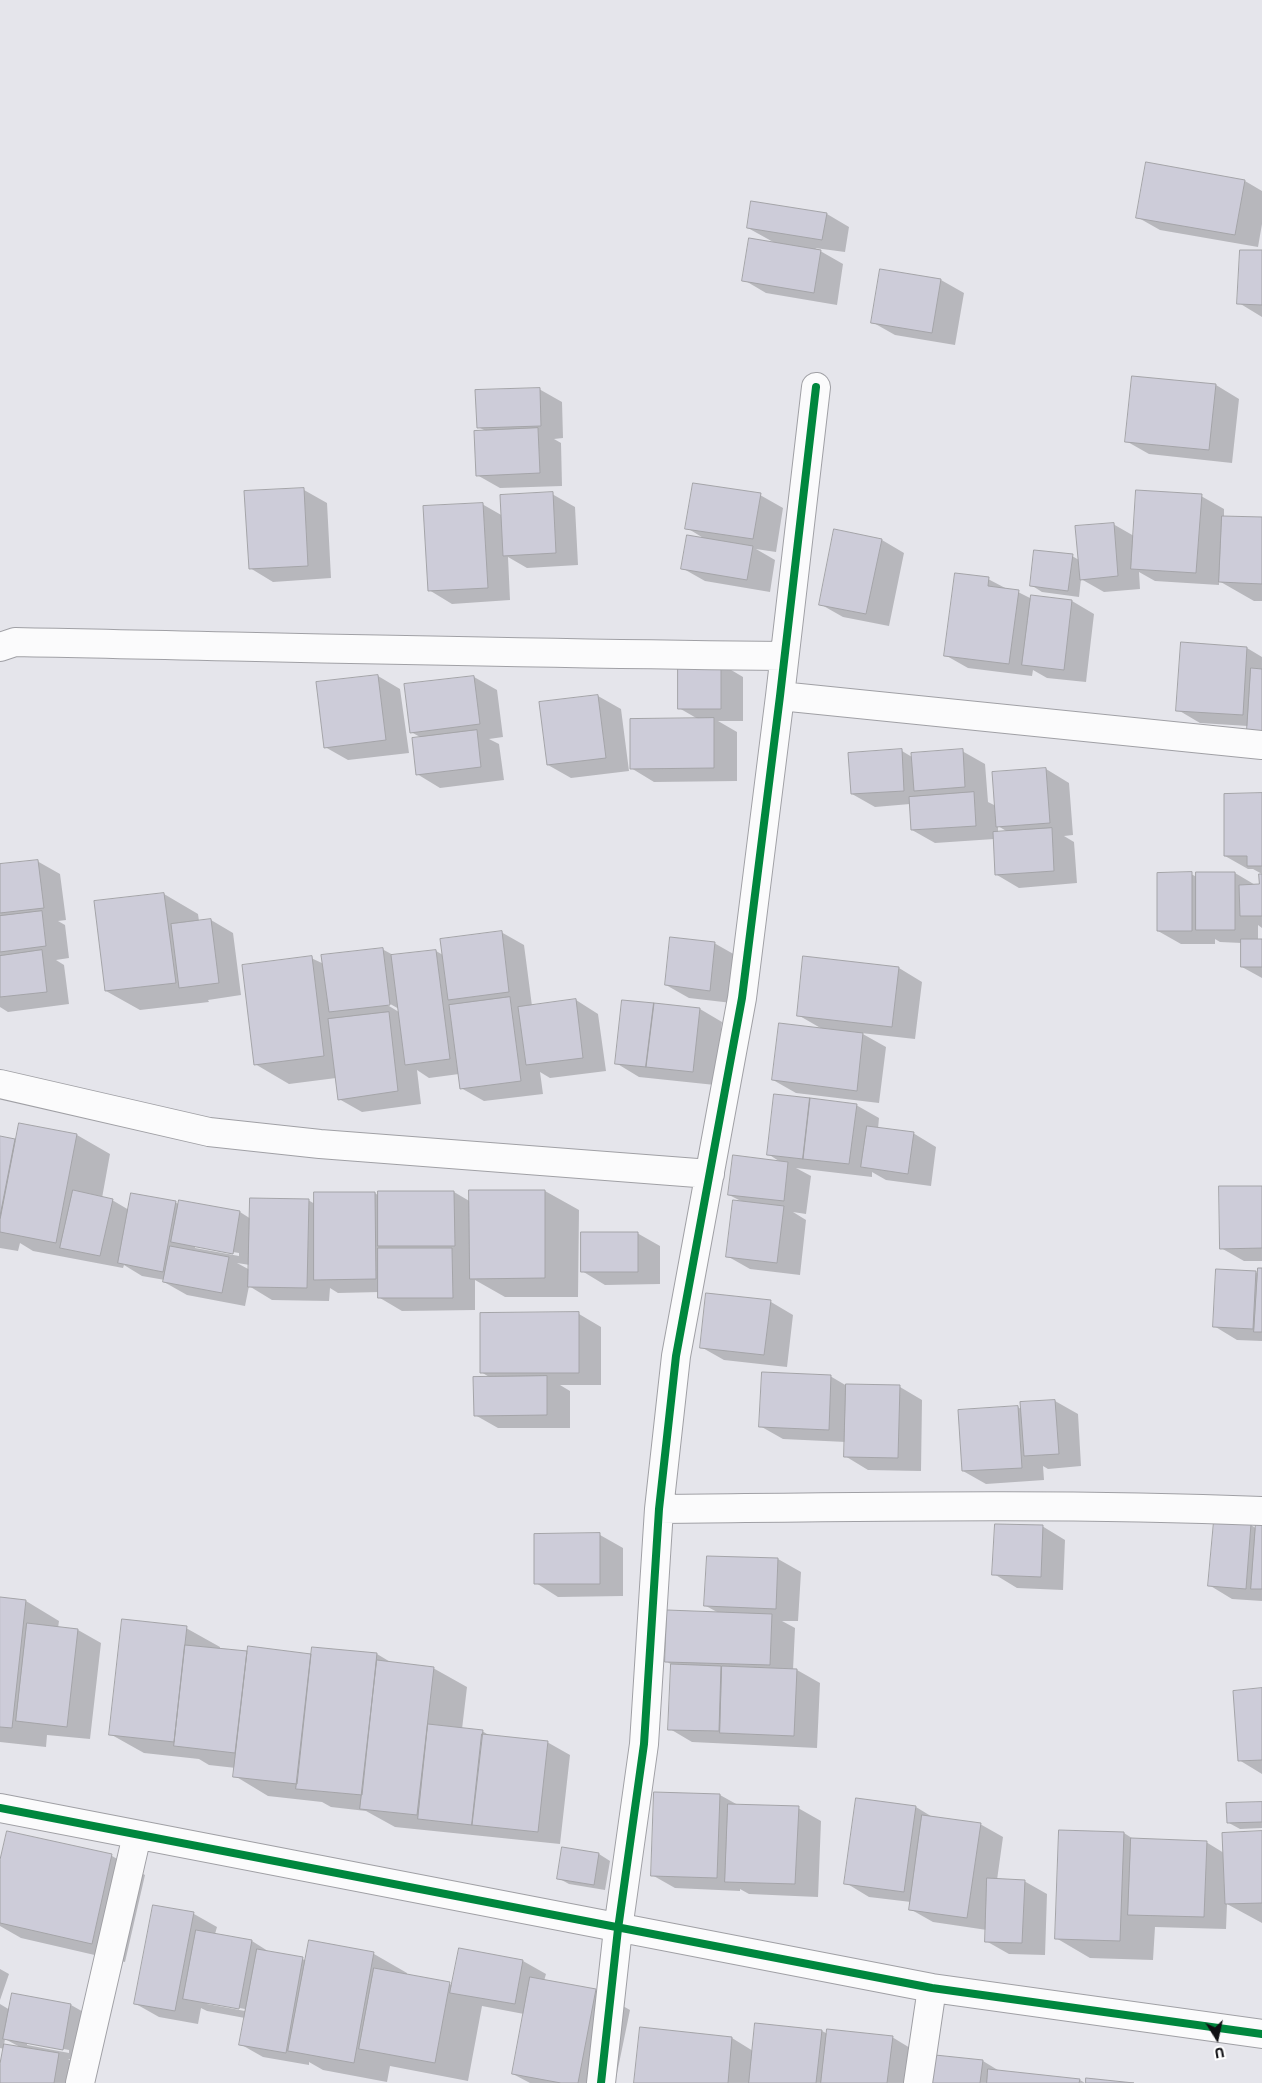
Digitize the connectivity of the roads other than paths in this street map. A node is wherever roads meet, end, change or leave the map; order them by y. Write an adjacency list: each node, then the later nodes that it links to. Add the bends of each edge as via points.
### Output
1 (816, 387): 3 (street)
2 (0, 647): 3 (street, via 15,642)
3 (784, 656): 4 (street)
4 (780, 696): 5 (street); 7 (street, via 742,998)
5 (1262, 745)
6 (0, 1084): 7 (street, via 209,1132 320,1144)
7 (710, 1174): 8 (street, via 676,1356)
8 (659, 1508): 9 (street, via 1192,1508); 12 (street, via 644,1744)
9 (1262, 1511)
10 (0, 1808): 11 (street)
11 (137, 1835): 12 (street); 15 (street)
12 (618, 1929): 13 (street); 16 (street)
13 (932, 1988): 14 (street); 17 (street)
14 (1262, 2034)
15 (80, 2083)
16 (601, 2083)
17 (918, 2083)

